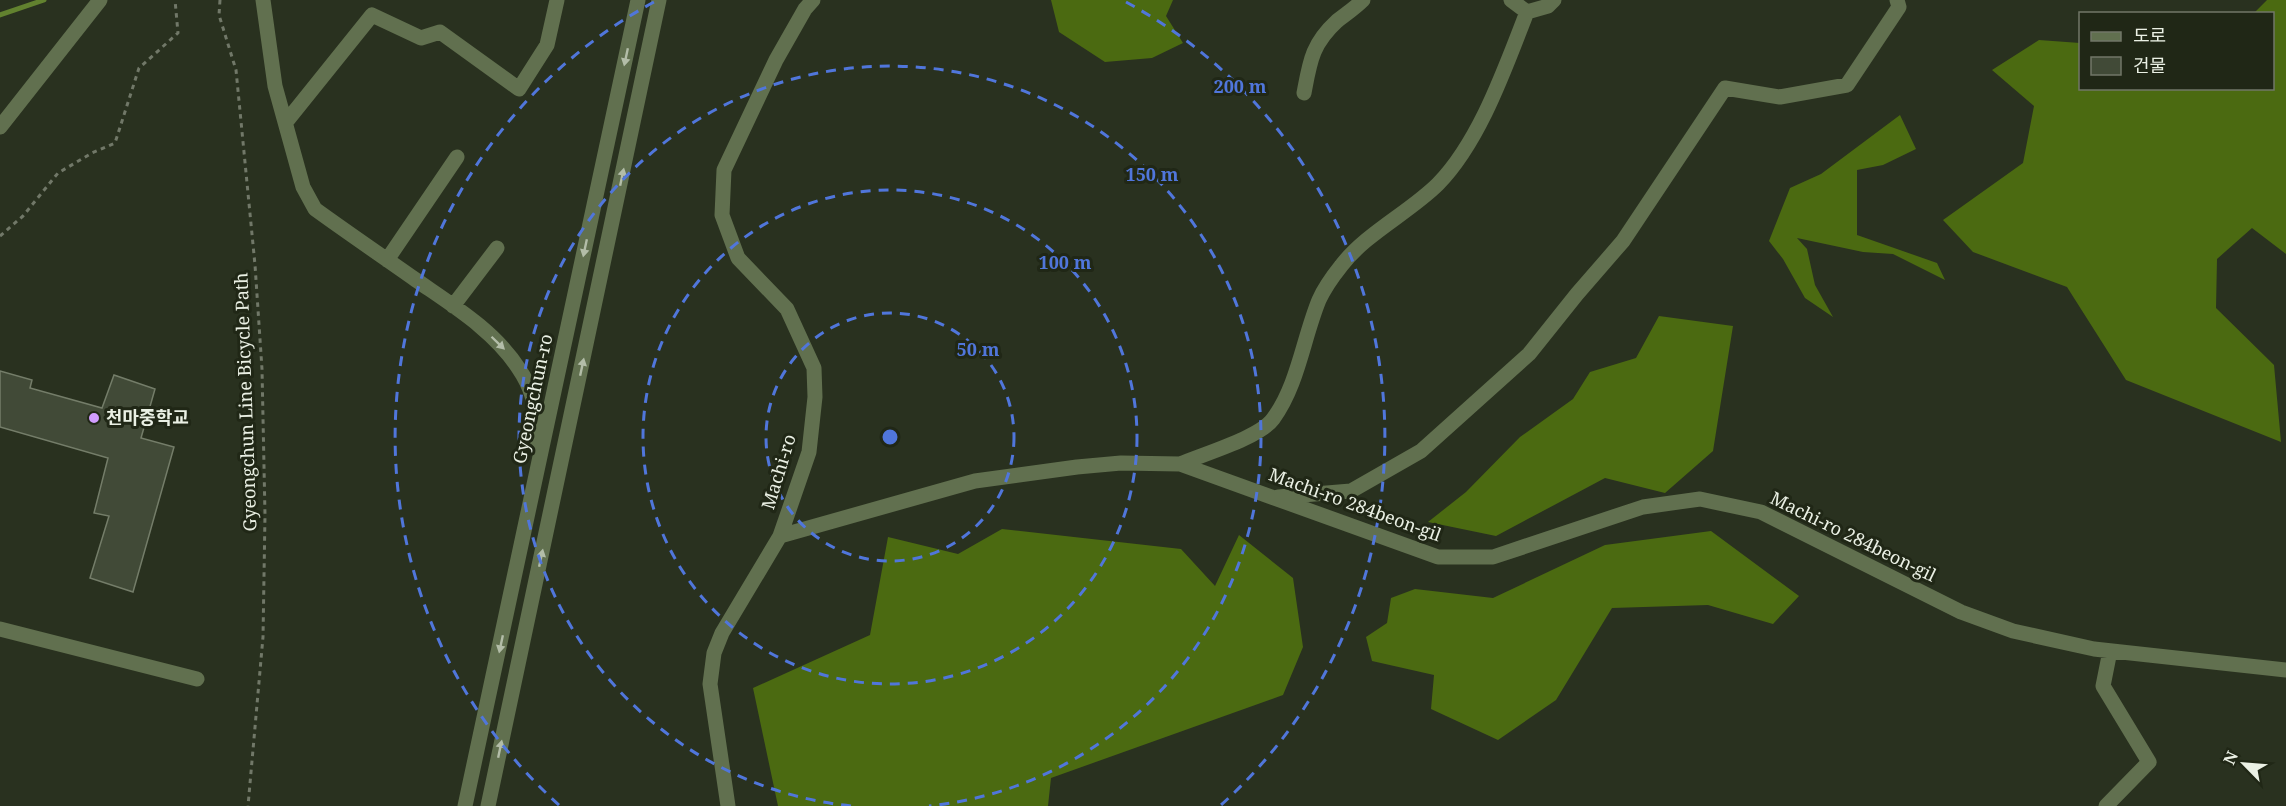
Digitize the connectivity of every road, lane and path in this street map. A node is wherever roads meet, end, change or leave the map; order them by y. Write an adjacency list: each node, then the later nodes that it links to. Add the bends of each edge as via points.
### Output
1 (100, 0): 16 (street)
2 (175, 0): 18 (path, via 177,33 139,68 115,143 58,173 23,216)
3 (220, 0): 30 (path, Gyeongchun Line Bicycle Path, via 219,15 236,70 262,369 263,637)
4 (263, 0): 15 (street, via 275,86)
5 (556, 0): 15 (street, via 547,45 519,89 440,32 421,38 372,15)
6 (638, 0): 25 (street, Gyeongchun-ro, one-way to 25)
7 (659, 0): 32 (street, one-way to 7)
8 (813, 0): 24 (street, Machi-ro, via 776,60 724,170 722,215 738,258 787,309 814,368 809,452)
9 (1363, 0): 14 (street, via 1317,42)
10 (1511, 0): 13 (street)
11 (1554, 0): 13 (street, via 1548,6)
12 (1896, 0): 23 (street, via 1899,7 1847,85 1780,97 1725,88 1623,241 1529,354 1421,452 1351,491)
13 (1527, 12): 22 (street, via 1466,151 1437,185 1342,264 1320,298 1290,387 1272,420 1254,434)
14 (1304, 93)
15 (286, 123): 20 (street, via 303,187 315,209)
16 (0, 127)
17 (457, 157): 20 (street)
18 (0, 236)
19 (497, 248): 21 (street)
20 (387, 260): 21 (street)
21 (453, 306): 25 (street, one-way to 25, via 501,345 520,370 533,399 537,426)
22 (1179, 464): 23 (street, Machi-ro 284beon-gil); 24 (street, Machi-ro 284beon-gil, via 1121,463 975,481)
23 (1273, 498): 27 (street, Machi-ro 284beon-gil, via 1438,557 1493,557 1644,507 1700,499 1761,512 1972,616 2013,631)
24 (780, 536): 33 (street, Machi-ro, via 714,653 710,684)
25 (509, 603): 31 (street, Gyeongchun-ro, one-way to 31)
26 (0, 629): 29 (street)
27 (2110, 651): 28 (street, Machi-ro 284beon-gil); 34 (street, via 2103,686 2149,762)
28 (2286, 670)
29 (197, 679)
30 (249, 806)
31 (465, 806)
32 (488, 806)
33 (728, 806)
34 (2106, 806)

